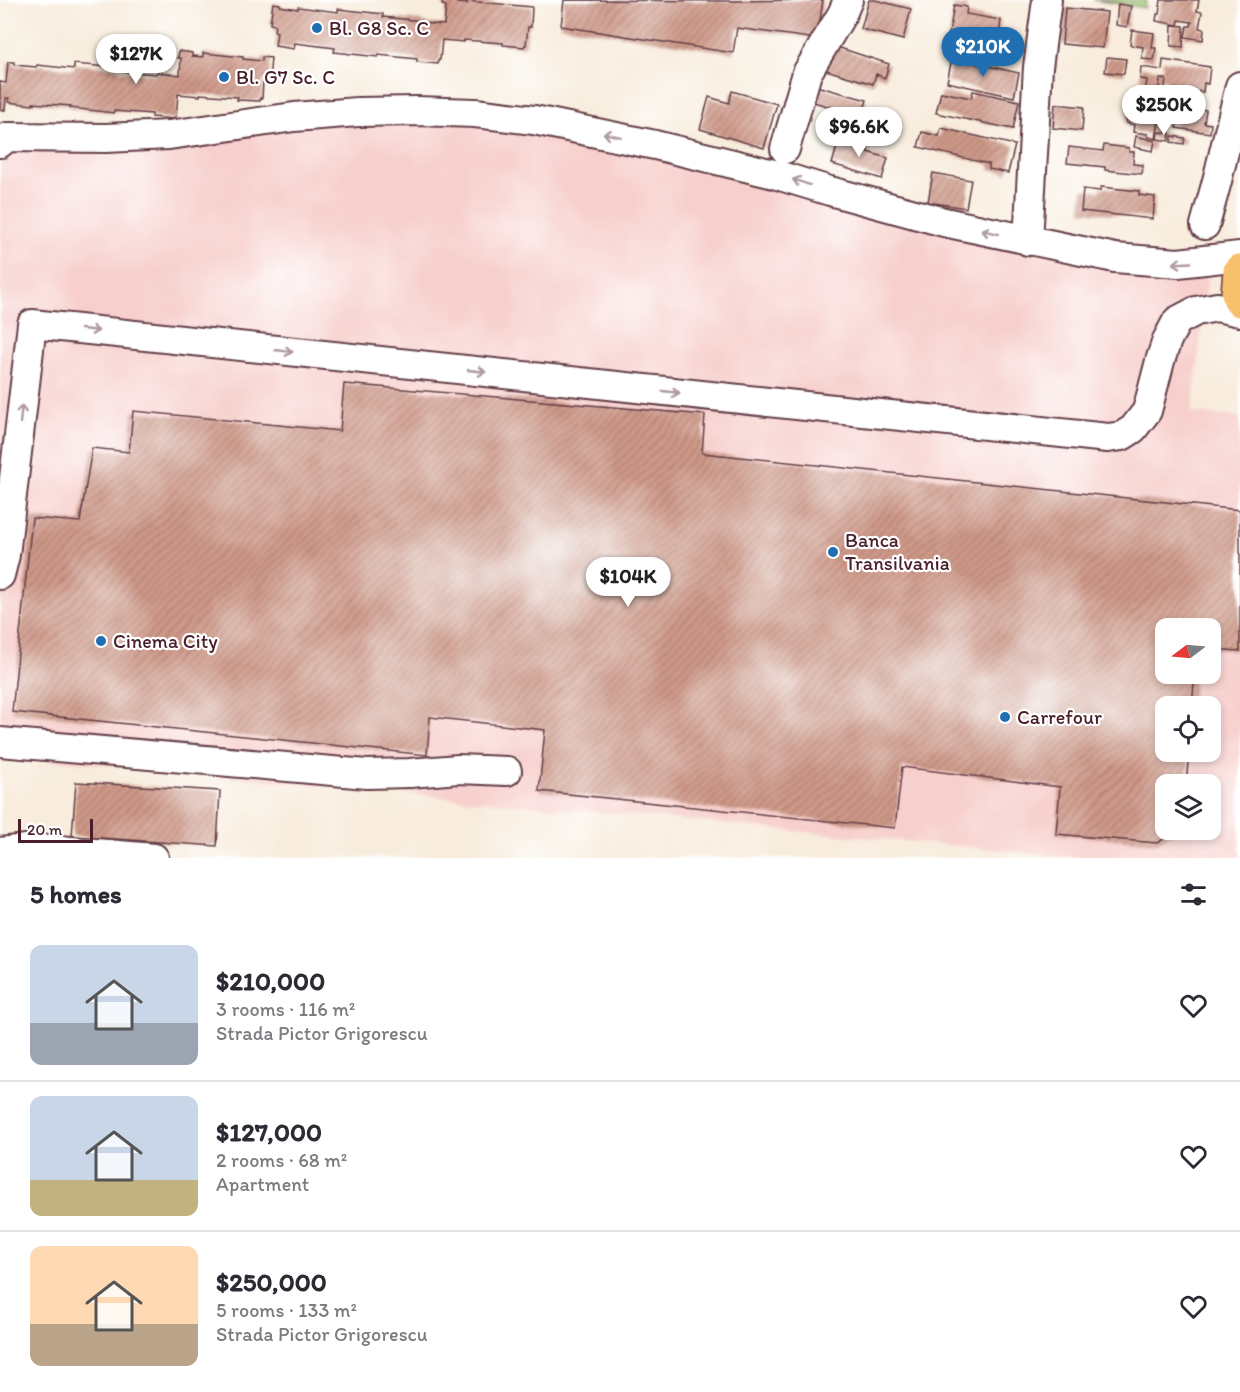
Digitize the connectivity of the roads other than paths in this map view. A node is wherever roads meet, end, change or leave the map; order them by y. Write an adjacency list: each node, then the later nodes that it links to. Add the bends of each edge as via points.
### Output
1 (848, 0): 5 (street, via 807,74)
2 (1047, 0): 7 (street, via 1038,67)
3 (1240, 86): 6 (street)
4 (0, 143): 7 (street, one-way to 4, via 944,222 714,158 534,120 474,113 347,113 169,135 7,137)
5 (785, 149)
6 (1205, 225)
7 (1028, 241): 8 (street, one-way to 7, via 1178,264 1115,258)
8 (1240, 256)
9 (1240, 271): 10 (main road)
10 (1240, 300)
11 (1240, 312): 12 (street, one-way to 11, via 32,324 1108,438 1133,429 1147,411 1160,361 1177,321 1196,311 1217,308)
12 (4, 527): 13 (street, via 5,555)
13 (0, 575)
14 (0, 742): 15 (street, via 367,774 458,769)
15 (507, 771)
16 (0, 852): 17 (street, via 35,848)
17 (154, 858)

